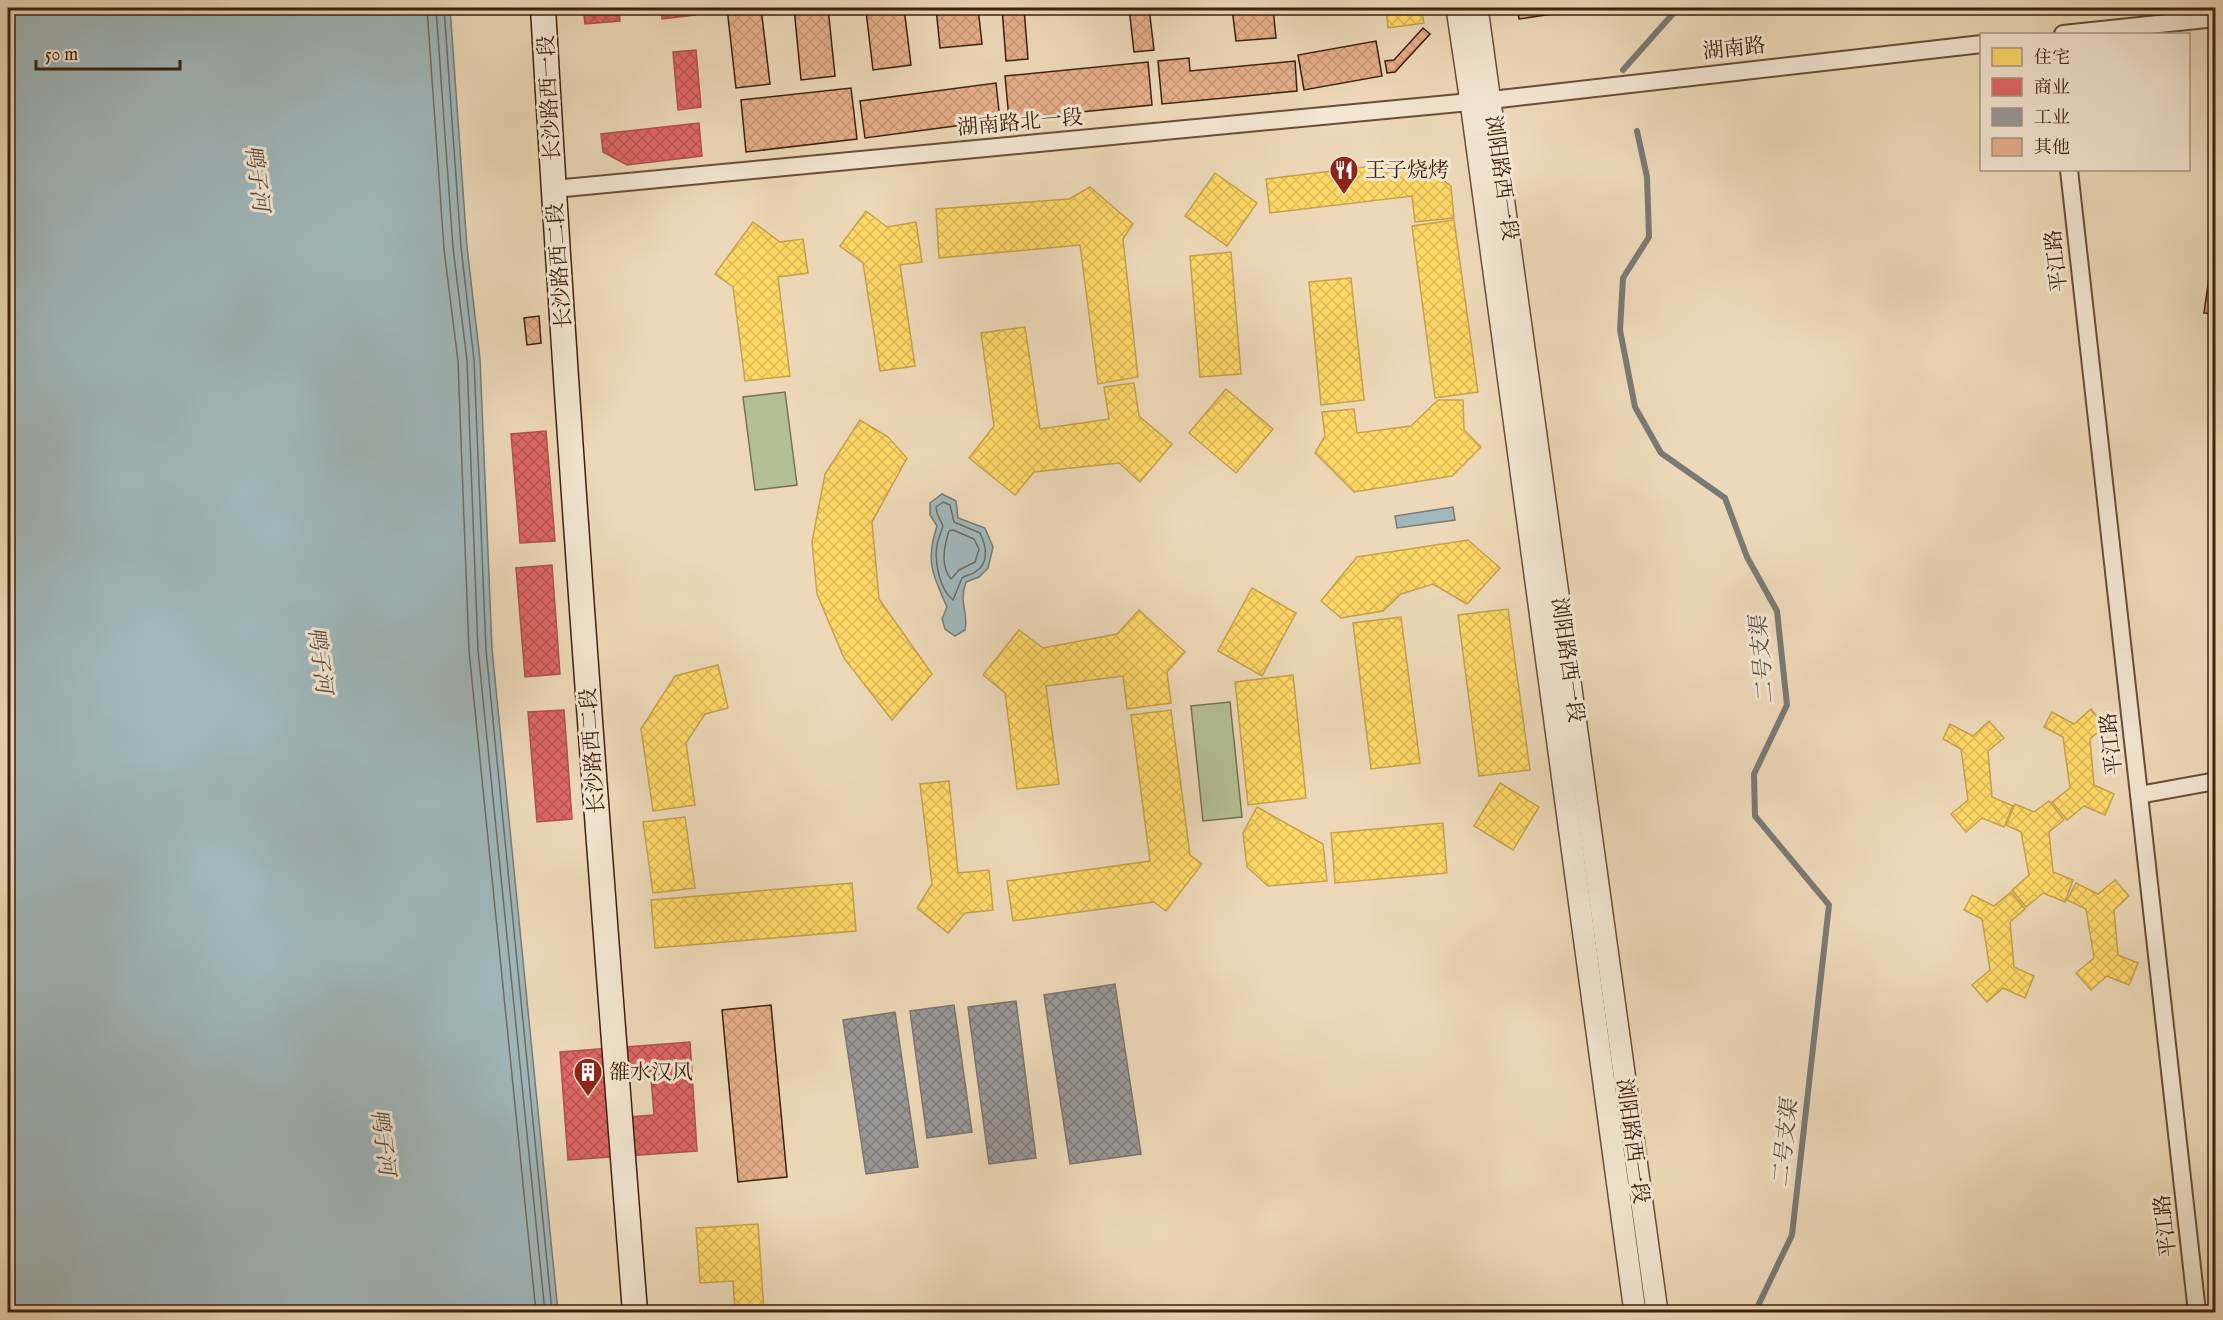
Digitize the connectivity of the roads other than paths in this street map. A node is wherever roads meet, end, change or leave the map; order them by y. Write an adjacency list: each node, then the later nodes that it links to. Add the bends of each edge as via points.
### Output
1 (543, 8): 9 (main road, 长沙路西一段)
2 (1456, 8): 7 (street)
3 (1477, 8): 7 (street, 浏阳路西一段)
4 (2216, 18): 5 (street)
5 (2073, 33)
6 (1980, 44): 7 (street, 湖南路)
7 (1481, 101): 9 (street, 湖南路北一段); 13 (street); 14 (street, 浏阳路西一段)
8 (2069, 171): 11 (street, 平江路)
9 (554, 189): 12 (main road, 长沙路西二段)
10 (2216, 781): 11 (street)
11 (2139, 795): 15 (street, 平江路)
12 (635, 1312)
13 (1635, 1312)
14 (1657, 1312)
15 (2197, 1312)

